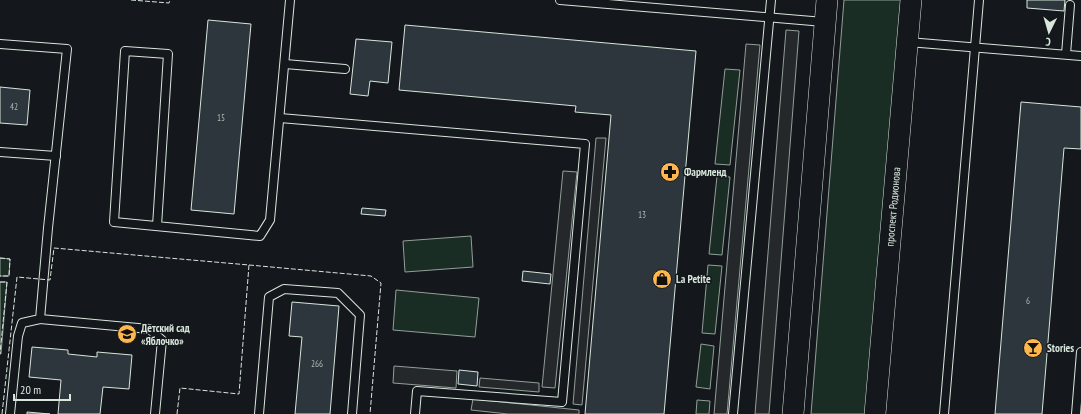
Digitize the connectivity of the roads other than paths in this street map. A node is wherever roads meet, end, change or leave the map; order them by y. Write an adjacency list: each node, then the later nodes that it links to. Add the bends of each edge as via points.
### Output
1 (290, 0): 16 (lane)
2 (560, 0): 7 (lane)
3 (771, 0): 9 (lane)
4 (827, 0): 10 (street)
5 (911, 0): 11 (street, проспект Родионова)
6 (980, 0): 13 (lane)
7 (604, 2): 9 (lane)
8 (1070, 5): 14 (lane)
9 (770, 18): 10 (lane); 29 (lane)
10 (825, 22): 30 (street)
11 (907, 42): 13 (lane); 31 (street, проспект Родионова)
12 (0, 44): 20 (lane, via 67,49)
13 (976, 47): 14 (lane); 32 (lane)
14 (1066, 54): 15 (lane)
15 (1081, 56)
16 (285, 64): 17 (lane); 18 (lane)
17 (344, 69)
18 (280, 118): 21 (lane, via 270,220 260,236); 28 (lane, via 585,144 562,402 417,391)
19 (0, 152): 20 (lane)
20 (56, 156): 22 (lane)
21 (157, 226): 21 (lane, via 114,222 125,51 168,54)
22 (40, 319): 24 (lane, via 22,323 18,336); 25 (lane, via 148,328 162,340)
23 (1081, 352): 33 (lane)
24 (10, 414)
25 (155, 414)
26 (259, 414): 27 (lane, via 270,297 284,289 338,293 360,314)
27 (352, 414)
28 (414, 414)
29 (733, 414)
30 (793, 414)
31 (875, 414)
32 (944, 414)
33 (1076, 414)

